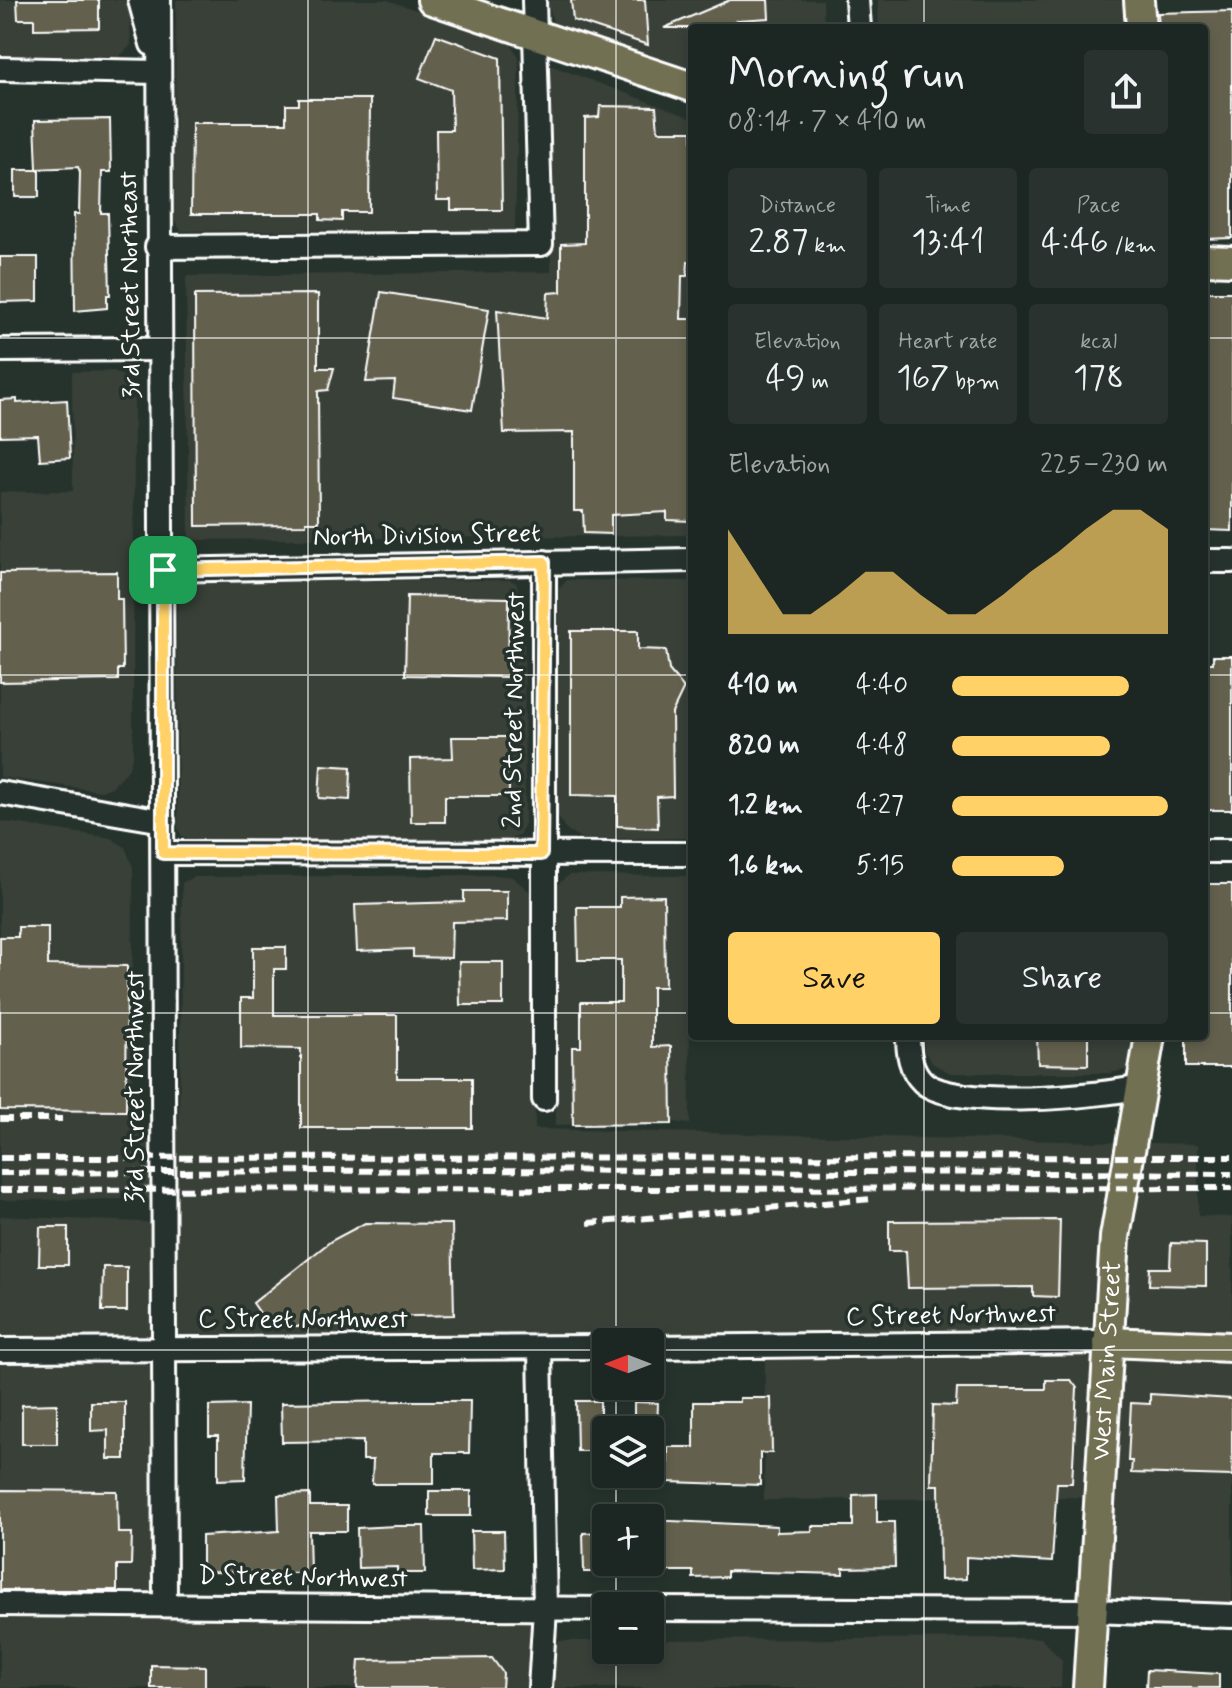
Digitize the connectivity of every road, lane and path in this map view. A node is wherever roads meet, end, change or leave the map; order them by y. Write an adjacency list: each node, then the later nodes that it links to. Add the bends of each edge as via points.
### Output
1 (140, 0): 11 (street)
2 (159, 0): 11 (street, 3rd Street Northeast)
3 (432, 0): 9 (main road)
4 (534, 0): 9 (street)
5 (857, 0): 7 (street)
6 (1139, 0): 8 (main road)
7 (859, 24)
8 (1141, 24)
9 (535, 37): 12 (main road); 13 (street, via 541,244)
10 (0, 69): 11 (street)
11 (159, 72): 13 (street, 3rd Street Northeast)
12 (688, 86)
13 (157, 247): 16 (street, 3rd Street Northeast)
14 (1208, 260): 15 (main road)
15 (1232, 261)
16 (159, 349): 17 (street); 22 (street, 3rd Street Northeast)
17 (0, 350)
18 (688, 560): 21 (street, North Division Street)
19 (1208, 561): 20 (street)
20 (1232, 561)
21 (544, 562): 22 (street, North Division Street); 28 (street, 2nd Street Northwest)
22 (163, 570): 24 (street, 3rd Street Northwest)
23 (0, 793): 24 (street)
24 (163, 821): 27 (street, 3rd Street Northwest)
25 (1208, 851): 26 (street)
26 (1232, 851)
27 (163, 853): 28 (street); 38 (street, 3rd Street Northwest)
28 (541, 854): 29 (street); 33 (street, 2nd Street Northwest)
29 (688, 854)
30 (908, 1040): 32 (street, via 910,1061 924,1083 967,1097 1099,1095)
31 (1149, 1040): 32 (main road, West Main Street)
32 (1141, 1087): 34 (main road, West Main Street, via 1118,1206)
33 (544, 1099)
34 (1108, 1342): 36 (street, C Street Northwest); 37 (main road); 46 (main road, West Main Street)
35 (592, 1347): 39 (street, C Street Northwest)
36 (664, 1347)
37 (1232, 1347)
38 (164, 1348): 39 (street, C Street Northwest); 40 (street, C Street Northwest); 42 (street, 3rd Street Northwest)
39 (540, 1348): 43 (street)
40 (0, 1350)
41 (0, 1604): 42 (street, D Street Northwest)
42 (165, 1605): 43 (street, D Street Northwest)
43 (545, 1609): 44 (street, D Street Northwest); 48 (street)
44 (592, 1609)
45 (664, 1609): 46 (street)
46 (1091, 1611): 47 (street); 49 (main road, West Main Street)
47 (1232, 1616)
48 (540, 1688)
49 (1088, 1688)

